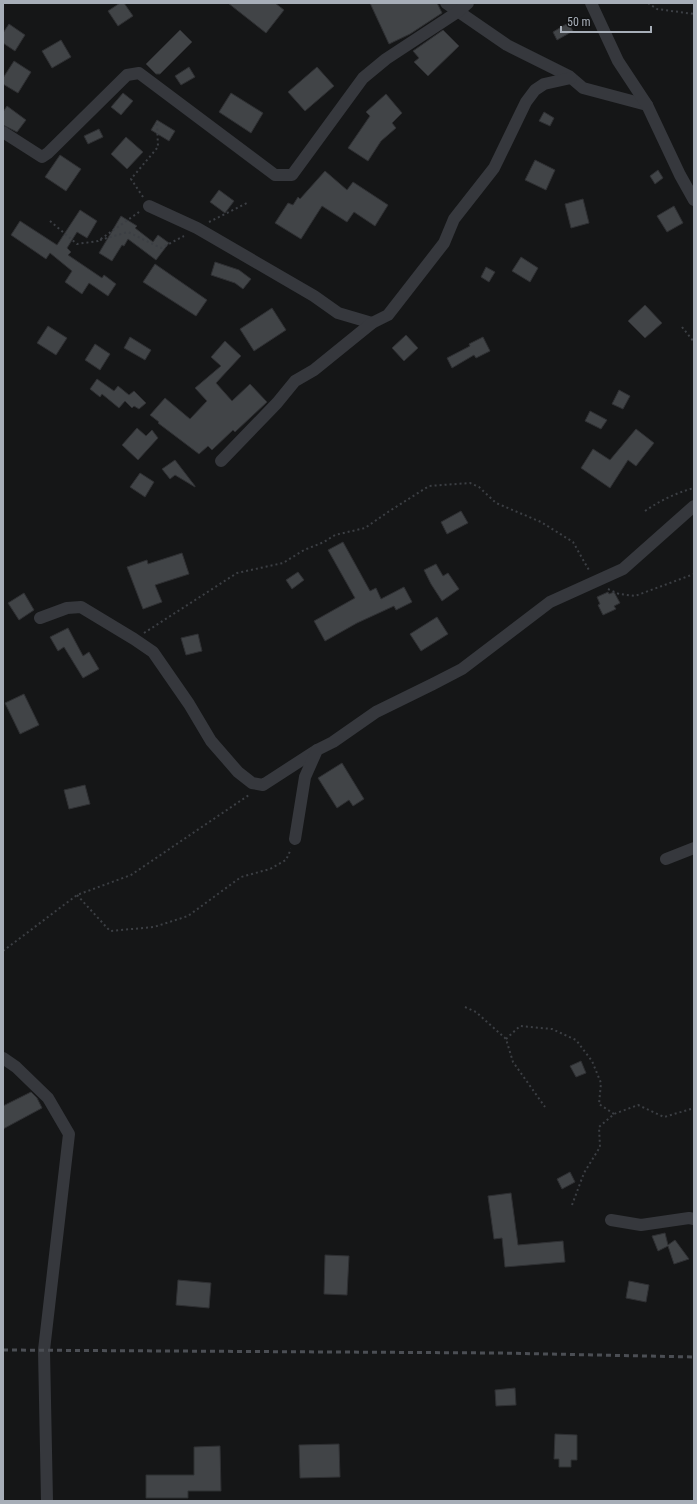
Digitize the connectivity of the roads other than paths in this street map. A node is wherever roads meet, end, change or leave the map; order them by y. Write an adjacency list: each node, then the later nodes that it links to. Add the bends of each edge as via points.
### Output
1 (446, 3): 4 (street)
2 (468, 3): 4 (street)
3 (592, 3): 6 (street, via 618,61)
4 (458, 12): 5 (street, via 507,45); 7 (street, via 386,59 363,78 292,175 275,175 139,73 127,75 42,157)
5 (571, 78): 6 (street, via 583,88); 10 (street, via 544,84 535,90 526,102 494,168 454,220 444,243 388,314)
6 (647, 105): 8 (street)
7 (3, 132)
8 (694, 200)
9 (149, 206): 10 (street, via 198,228 314,296 338,313)
10 (372, 323): 11 (street, via 314,370 295,381)
11 (221, 461)
12 (694, 506): 14 (street, via 623,569 550,602 462,669 376,712)
13 (40, 618): 14 (street, via 67,608 81,607 153,652 211,741 238,772 252,782 263,785)
14 (317, 750): 15 (street, via 305,777)
15 (295, 839)
16 (694, 848): 17 (street)
17 (666, 859)
18 (3, 1058): 21 (street, via 48,1098 69,1134 44,1350)
19 (694, 1219): 20 (street, via 641,1225)
20 (611, 1220)
21 (47, 1501)

